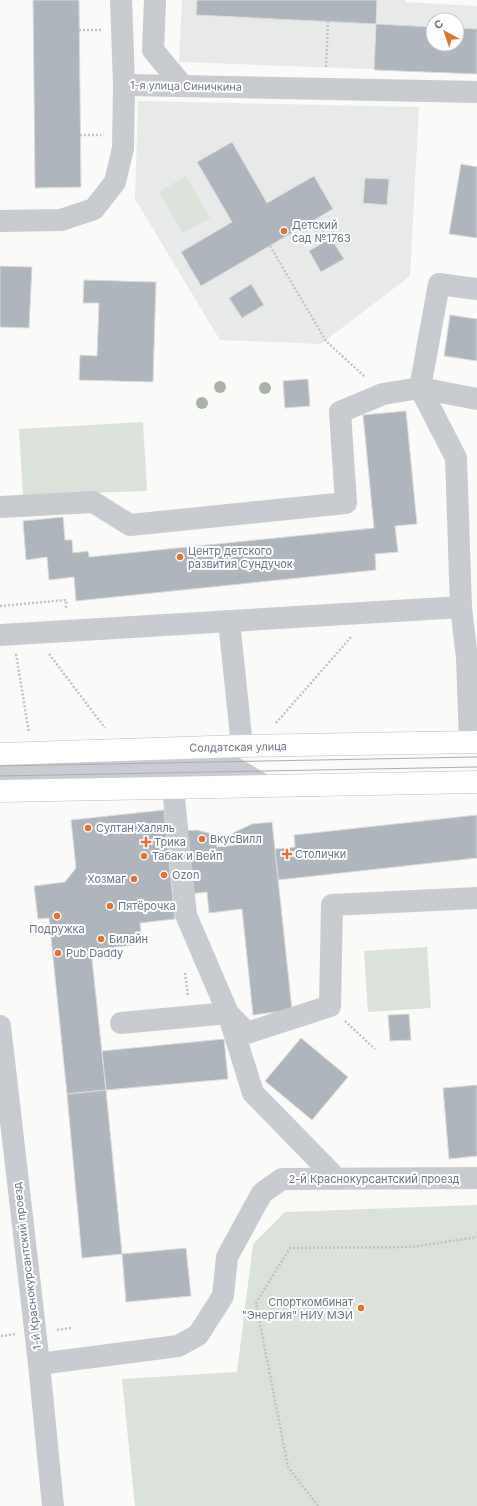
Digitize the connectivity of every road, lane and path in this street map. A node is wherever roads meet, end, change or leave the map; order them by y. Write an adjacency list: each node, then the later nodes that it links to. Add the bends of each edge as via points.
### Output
1 (121, 0): 4 (street)
2 (155, 0): 5 (street, via 153,50)
3 (328, 21): 6 (path)
4 (124, 85): 5 (street, 1-я улица Синичкина); 8 (street, 1-я улица Синичкина, via 123,148 115,182 94,209 61,220)
5 (182, 85): 6 (street, 1-я улица Синичкина)
6 (324, 89): 7 (street, 1-я улица Синичкина)
7 (477, 92)
8 (0, 221)
9 (270, 246): 12 (path, via 326,341)
10 (477, 289): 11 (street, via 439,284)
11 (420, 388): 12 (street); 13 (street); 16 (street, via 456,458)
12 (383, 394): 14 (street, via 340,412 346,503 130,525 93,502)
13 (477, 399)
14 (0, 506)
15 (0, 606): 19 (path, via 66,600)
16 (461, 607): 17 (street); 24 (street)
17 (372, 613): 18 (street); 21 (path)
18 (229, 621): 19 (street); 25 (street)
19 (67, 631): 20 (street)
20 (15, 634): 22 (path); 23 (path)
21 (272, 728)
22 (105, 729)
23 (30, 739)
24 (474, 742): 25 (main road, Солдатская улица)
25 (242, 746): 26 (main road, Солдатская улица)
26 (0, 754)
27 (0, 778): 29 (street, via 11,772 233,767)
28 (477, 782): 29 (main road)
29 (265, 786): 30 (main road)
30 (173, 788): 31 (main road); 34 (street, via 186,915)
31 (0, 791)
32 (477, 898): 33 (street, via 332,905)
33 (330, 1006): 34 (street, via 247,1033); 37 (path)
34 (228, 1013): 35 (street); 39 (street, via 253,1093)
35 (121, 1023)
36 (0, 1026): 41 (street, 1-й Краснокурсантский проезд)
37 (375, 1049)
38 (477, 1178): 39 (street, 2-й Краснокурсантский проезд)
39 (337, 1179): 41 (street, 2-й Краснокурсантский проезд, via 282,1179 262,1193 227,1257 223,1296 198,1335 178,1346)
40 (477, 1237): 43 (path, via 412,1247 290,1248 256,1303 288,1468)
41 (38, 1364): 42 (street, 1-й Краснокурсантский проезд)
42 (53, 1506)
43 (318, 1506)

